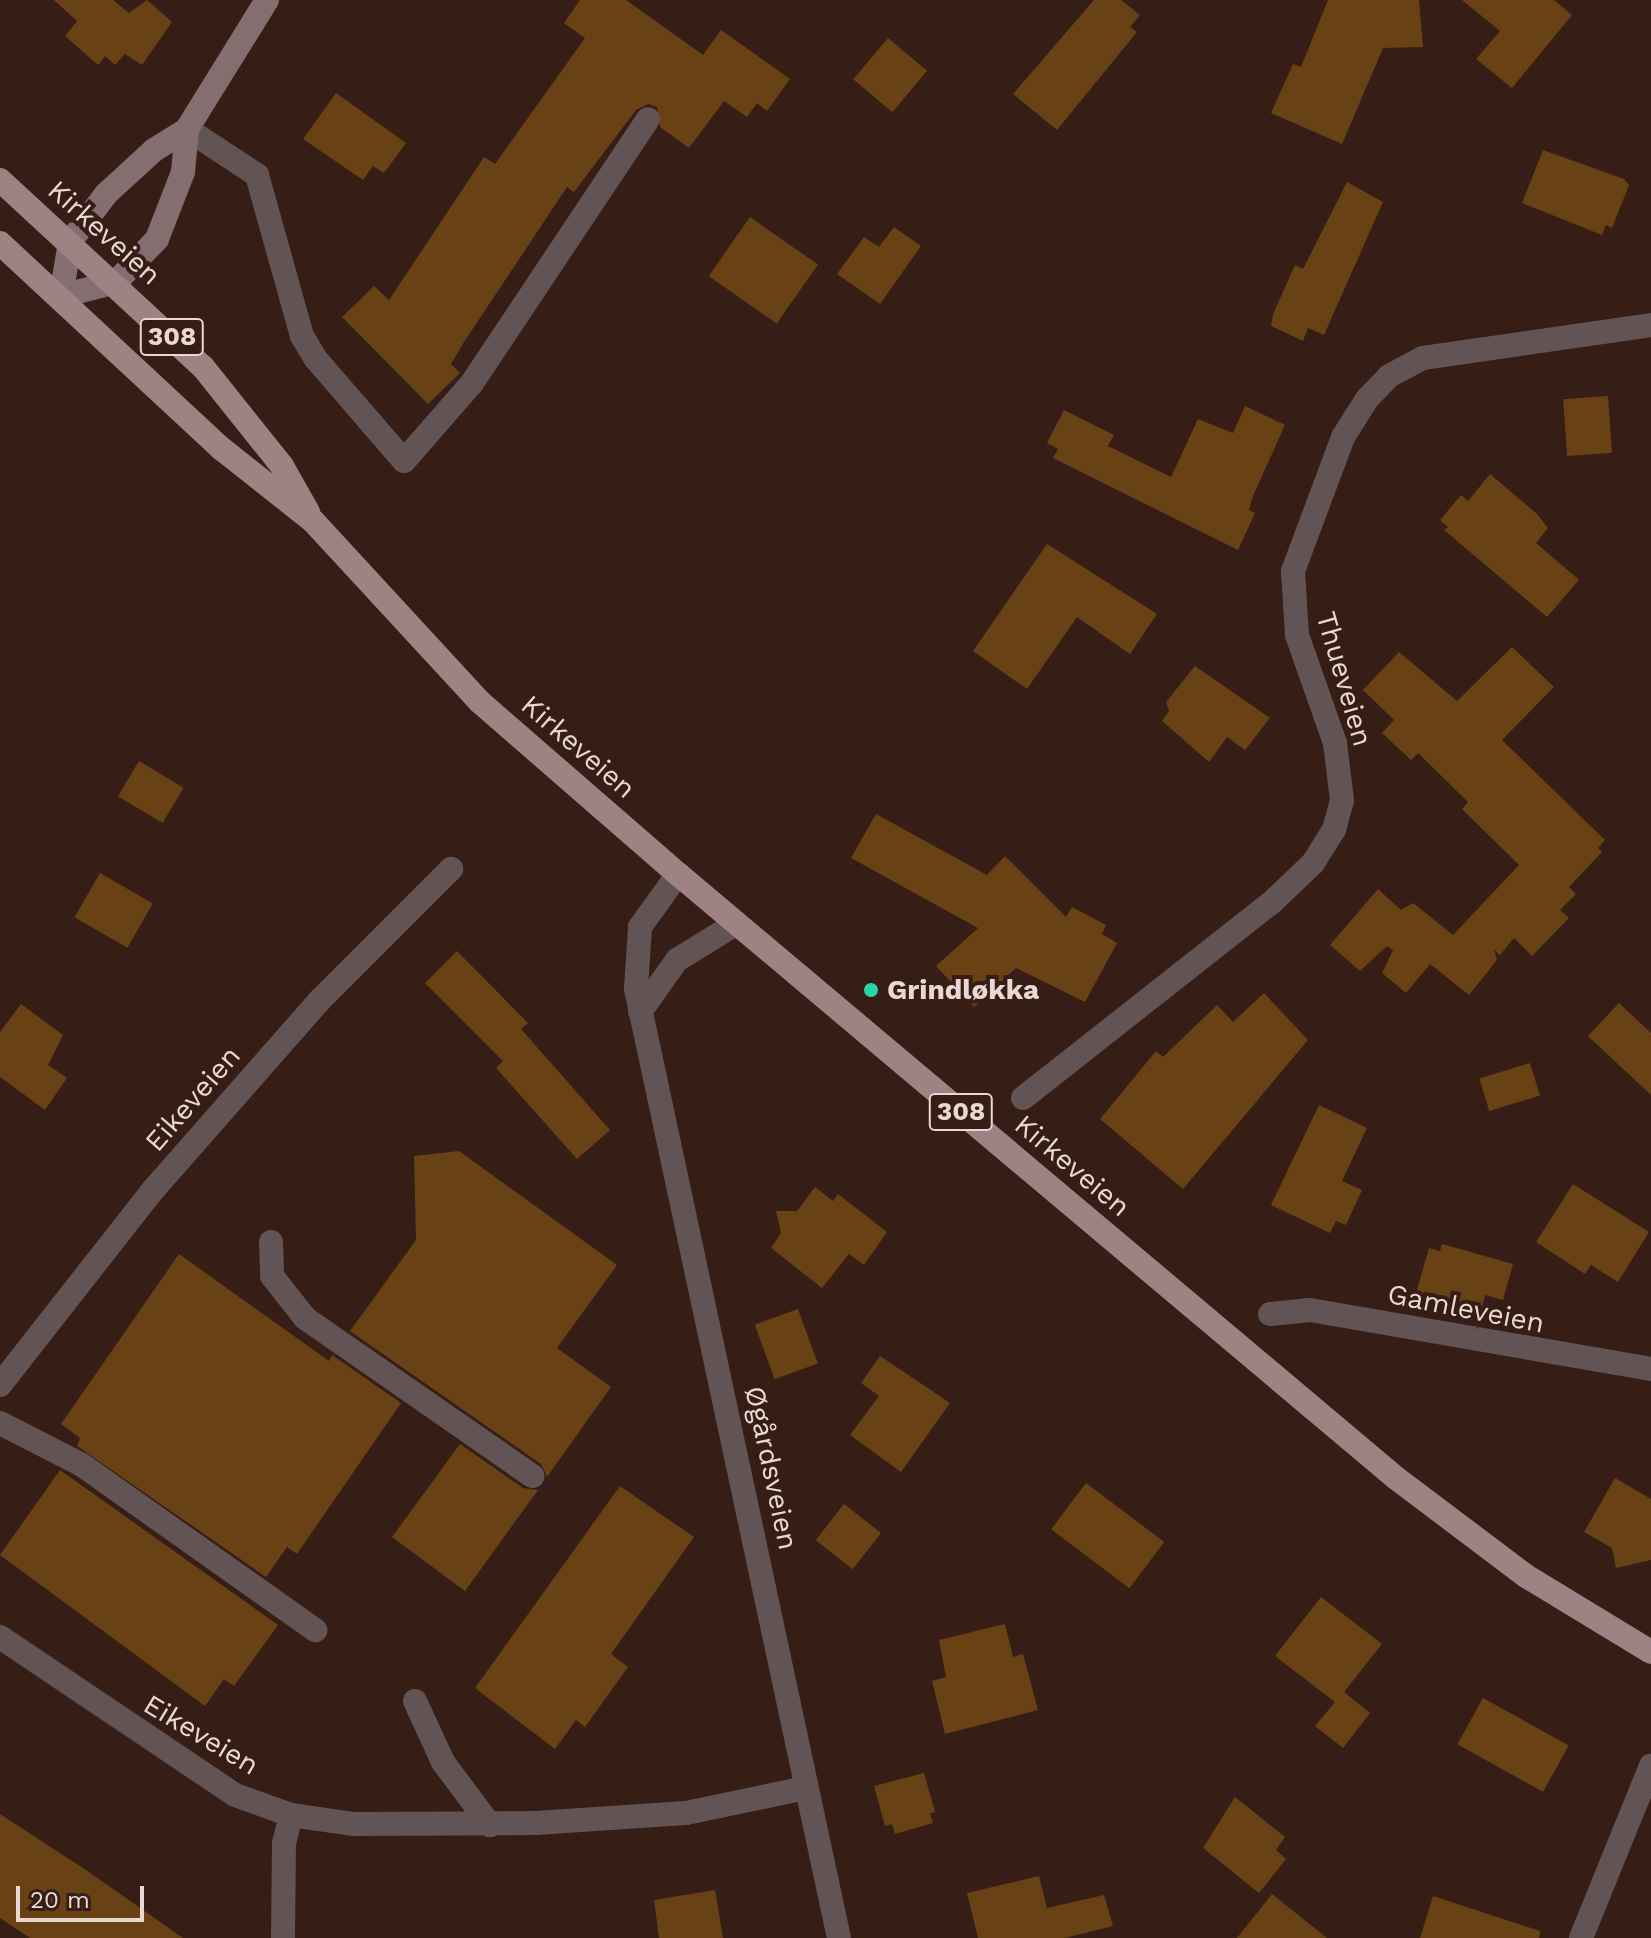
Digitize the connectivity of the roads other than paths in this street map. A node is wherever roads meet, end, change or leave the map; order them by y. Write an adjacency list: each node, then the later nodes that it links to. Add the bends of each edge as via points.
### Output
1 (267, 0): 3 (street)
2 (648, 119): 3 (street, via 472,383 404,461 302,336 257,175)
3 (187, 129): 5 (street, via 154,150 106,194); 7 (street, via 175,204 157,239)
4 (0, 180): 5 (main road, Kirkeveien / 308)
5 (70, 242): 7 (main road, Kirkeveien / 308); 8 (street)
6 (0, 243): 8 (main road, Kirkeveien / 308)
7 (116, 282): 8 (street); 10 (main road, Kirkeveien / 308, via 203,367 282,466)
8 (61, 296): 10 (main road, Kirkeveien / 308, via 222,449)
9 (1651, 325): 15 (street, Thueveien, via 1423,358 1389,376 1367,399 1343,437 1293,571 1297,635 1335,743 1342,800 1334,830 1313,863 1271,903)
10 (313, 521): 12 (main road, Kirkeveien / 308, via 480,702)
11 (451, 869): 19 (street, Eikeveien, via 319,1001 153,1190)
12 (678, 874): 13 (main road, Kirkeveien / 308); 14 (street, Øgårdsveien, via 640,927 634,956)
13 (737, 923): 14 (street, via 677,960); 24 (main road, Kirkeveien / 308, via 1396,1478 1526,1576)
14 (640, 1012): 27 (street, Øgårdsveien)
15 (1023, 1098)
16 (271, 1242): 21 (street, via 272,1276 305,1318)
17 (1270, 1314): 18 (street, Gamleveien, via 1310,1310)
18 (1651, 1369)
19 (0, 1385)
20 (0, 1423): 22 (street, via 82,1465)
21 (532, 1476)
22 (315, 1630)
23 (0, 1637): 28 (street, Eikeveien, via 235,1795)
24 (1651, 1652)
25 (415, 1701): 29 (street, via 443,1762)
26 (1651, 1766): 32 (street)
27 (806, 1788): 29 (street, Eikeveien, via 686,1813); 31 (street, Øgårdsveien)
28 (291, 1815): 29 (street, Eikeveien, via 354,1824); 30 (street, via 284,1843)
29 (490, 1825)
30 (283, 1938)
31 (839, 1938)
32 (1581, 1938)

